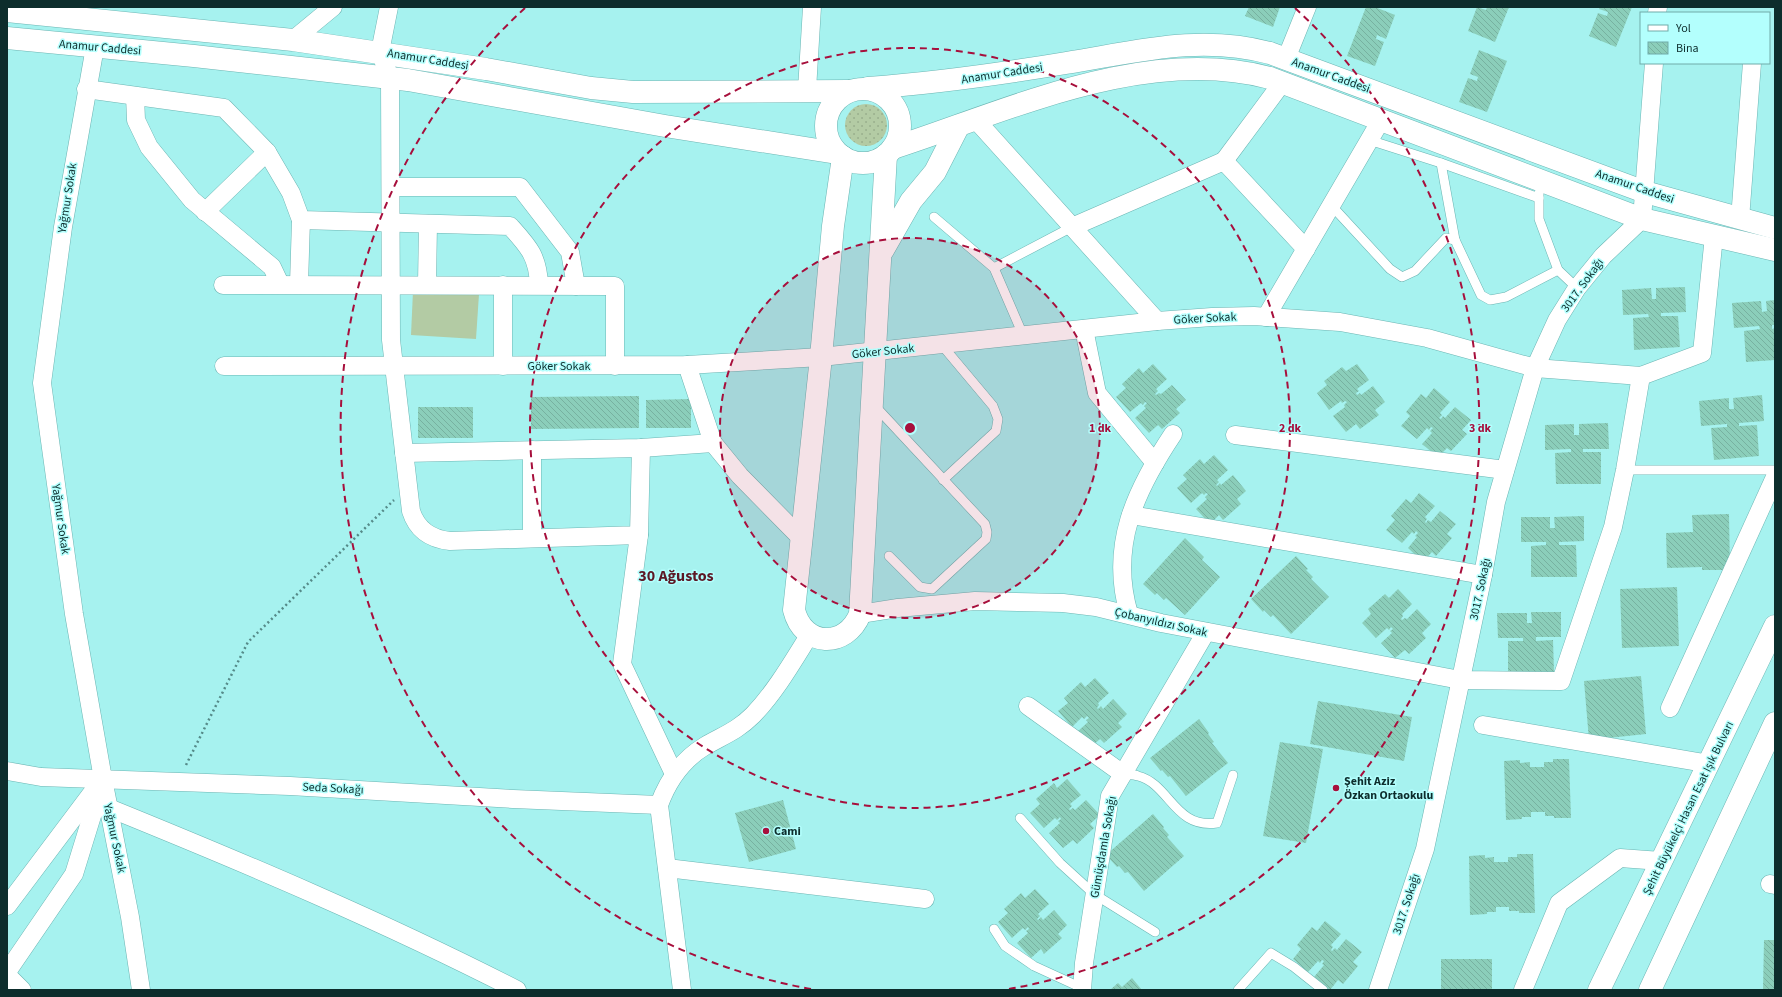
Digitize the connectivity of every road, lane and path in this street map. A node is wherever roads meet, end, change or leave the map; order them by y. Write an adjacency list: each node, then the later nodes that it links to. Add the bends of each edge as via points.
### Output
1 (333, 7): 7 (street)
2 (389, 7): 9 (street)
3 (812, 7): 16 (street)
4 (1307, 7): 10 (street)
5 (7, 11): 7 (street, Anamur Caddesi)
6 (7, 38): 8 (street, Anamur Caddesi)
7 (293, 40): 9 (street, Anamur Caddesi)
8 (95, 46): 13 (street, Anamur Caddesi); 15 (street, Yağmur Sokak)
9 (380, 52): 13 (street); 16 (street, Anamur Caddesi, via 591,88 633,92)
10 (1286, 59): 17 (street, Anamur Caddesi, via 1235,45 1167,46 938,83); 29 (street, Anamur Caddesi)
11 (1654, 64): 29 (street)
12 (1752, 64): 33 (street)
13 (390, 78): 24 (street, Anamur Caddesi); 27 (street)
14 (1282, 83): 19 (street, Anamur Caddesi); 20 (street, Anamur Caddesi, via 1249,72 1227,69 1167,70 1093,84); 25 (street)
15 (86, 89): 18 (street); 105 (street, Yağmur Sokak, via 62,227 42,383 74,614)
16 (807, 90): 17 (street, Anamur Caddesi)
17 (859, 90): 23 (street, via 886,96 898,111 900,131); 24 (street, via 834,102 826,118 827,137)
18 (135, 96): 22 (street, via 224,108); 31 (street, via 136,120 144,138 192,200)
19 (1380, 120): 21 (street); 28 (street, Anamur Caddesi)
20 (967, 123): 23 (street, Anamur Caddesi); 38 (street); 44 (street, via 904,213)
21 (1369, 140): 26 (lane); 30 (street)
22 (267, 152): 31 (street); 35 (street, via 291,193)
23 (889, 152): 24 (street, via 878,160 860,163); 44 (street)
24 (840, 155): 62 (street)
25 (1224, 161): 38 (street); 42 (street)
26 (1441, 163): 28 (lane); 41 (lane)
27 (391, 187): 36 (street); 54 (street, via 520,187 570,252)
28 (1539, 189): 34 (street, Anamur Caddesi); 46 (lane, via 1539,219)
29 (1645, 192): 33 (street, Anamur Caddesi); 34 (street)
30 (1331, 205): 41 (lane, via 1390,269 1402,276 1415,271 1446,238); 42 (street)
31 (205, 212): 47 (street, via 272,267)
32 (934, 217): 45 (lane)
33 (1740, 218): 39 (street, Anamur Caddesi)
34 (1642, 219): 40 (street, Anamur Caddesi); 55 (street, 3017. Sokağı, via 1603,256)
35 (301, 220): 36 (street); 48 (street)
36 (391, 223): 37 (street); 49 (street)
37 (428, 224): 51 (street); 53 (street, via 510,226 532,251)
38 (1072, 227): 45 (lane); 57 (street)
39 (1775, 228)
40 (1714, 236): 43 (street, Anamur Caddesi); 69 (street, via 1702,353)
41 (1455, 240): 46 (lane, via 1481,295 1490,300 1506,297)
42 (1306, 249): 56 (street)
43 (1775, 250)
44 (880, 256): 61 (street)
45 (994, 268): 59 (lane)
46 (1558, 270): 55 (lane)
47 (280, 284): 48 (street); 50 (street)
48 (299, 284): 49 (street)
49 (391, 284): 51 (street); 67 (street)
50 (223, 285)
51 (427, 285): 52 (street)
52 (503, 285): 53 (street); 65 (street)
53 (540, 285): 54 (street)
54 (576, 286): 66 (street, via 615,286)
55 (1577, 288): 68 (street, 3017. Sokağı, via 1557,320)
56 (1266, 317): 57 (street, Göker Sokak); 68 (street, Göker Sokak, via 1340,322 1384,329 1463,347)
57 (1158, 321): 58 (street, Göker Sokak)
58 (1084, 329): 59 (street, Göker Sokak); 77 (street, via 1096,393)
59 (1023, 335): 60 (street, Göker Sokak)
60 (941, 344): 61 (street, Göker Sokak); 82 (lane, via 993,406 998,419 996,431)
61 (875, 352): 62 (street, Göker Sokak); 70 (street)
62 (821, 357): 63 (street, Göker Sokak); 87 (street)
63 (687, 365): 66 (street, Göker Sokak); 73 (street)
64 (224, 366): 67 (street, Göker Sokak)
65 (503, 366): 66 (street, Göker Sokak); 67 (street, Göker Sokak)
66 (615, 366)
67 (393, 367): 76 (street)
68 (1535, 368): 69 (street, Göker Sokak); 78 (street, 3017. Sokağı)
69 (1641, 376): 79 (street)
70 (872, 403): 82 (lane); 90 (street)
71 (1173, 434): 77 (street)
72 (1234, 434): 78 (street)
73 (712, 443): 74 (street); 87 (street, via 740,476)
74 (642, 448): 75 (street); 85 (street)
75 (532, 450): 76 (street); 86 (street)
76 (404, 453): 83 (street)
77 (1155, 463): 84 (street)
78 (1505, 470): 89 (street, 3017. Sokağı, via 1496,502)
79 (1625, 470): 80 (lane); 95 (street, Çobanyıldızı Sokak, via 1613,527 1561,681)
80 (1775, 470)
81 (1775, 477): 97 (street)
82 (943, 480): 88 (lane, via 985,524 986,539 932,589 920,587)
83 (408, 486): 86 (street, via 413,518 421,530 434,538 450,541); 106 (path, via 248,642)
84 (1131, 515): 89 (street); 91 (street, via 1121,560)
85 (639, 534): 86 (street); 102 (street, via 622,664)
86 (532, 537)
87 (802, 539): 94 (street, via 794,610 799,624)
88 (889, 556)
89 (1483, 575): 95 (street, 3017. Sokağı)
90 (860, 614): 91 (street, Çobanyıldızı Sokak, via 937,604 1019,601 1063,603); 94 (street, via 853,628 840,637 824,639)
91 (1128, 614): 93 (street, Çobanyıldızı Sokak)
92 (1775, 626): 100 (street, Şehit Büyükelçi Hasan Esat Işık Bulvarı)
93 (1206, 632): 95 (street, Çobanyıldızı Sokak); 103 (street, Gümüşdamla Sokağı)
94 (810, 634): 102 (street, via 788,669 754,714 732,733 697,752)
95 (1460, 680): 125 (street, 3017. Sokağı, via 1425,849)
96 (1028, 706): 103 (street)
97 (1670, 708)
98 (1483, 725): 100 (street)
99 (1774, 726): 128 (street)
100 (1710, 764): 110 (street, Şehit Büyükelçi Hasan Esat Işık Bulvarı)
101 (7, 771): 105 (street, Seda Sokağı, via 42,777)
102 (674, 774): 107 (street)
103 (1123, 774): 104 (lane, via 1139,776 1154,785 1186,818 1204,825 1217,823); 112 (street, Gümüşdamla Sokağı, via 1110,796)
104 (1233, 775)
105 (103, 779): 106 (street, Seda Sokağı); 108 (street, Yağmur Sokak); 114 (street); 117 (street, via 74,874)
106 (178, 782): 107 (street, Seda Sokağı)
107 (659, 805): 111 (street)
108 (109, 808): 120 (street, Yağmur Sokak); 121 (street, via 356,913)
109 (1020, 818): 112 (lane, via 1060,863)
110 (1662, 860): 126 (street, via 1620,858 1559,903); 127 (street, Şehit Büyükelçi Hasan Esat Işık Bulvarı)
111 (667, 868): 113 (street); 122 (street)
112 (1094, 894): 116 (lane); 118 (street, Gümüşdamla Sokağı)
113 (925, 899)
114 (7, 906)
115 (994, 929): 118 (lane, via 1005,946 1034,966)
116 (1155, 932)
117 (7, 973): 119 (street)
118 (1082, 989)
119 (22, 990)
120 (141, 990)
121 (517, 990)
122 (682, 990)
123 (1238, 990): 124 (lane, via 1271,953 1294,966)
124 (1322, 990)
125 (1378, 990)
126 (1523, 990)
127 (1600, 990)
128 (1650, 990)

